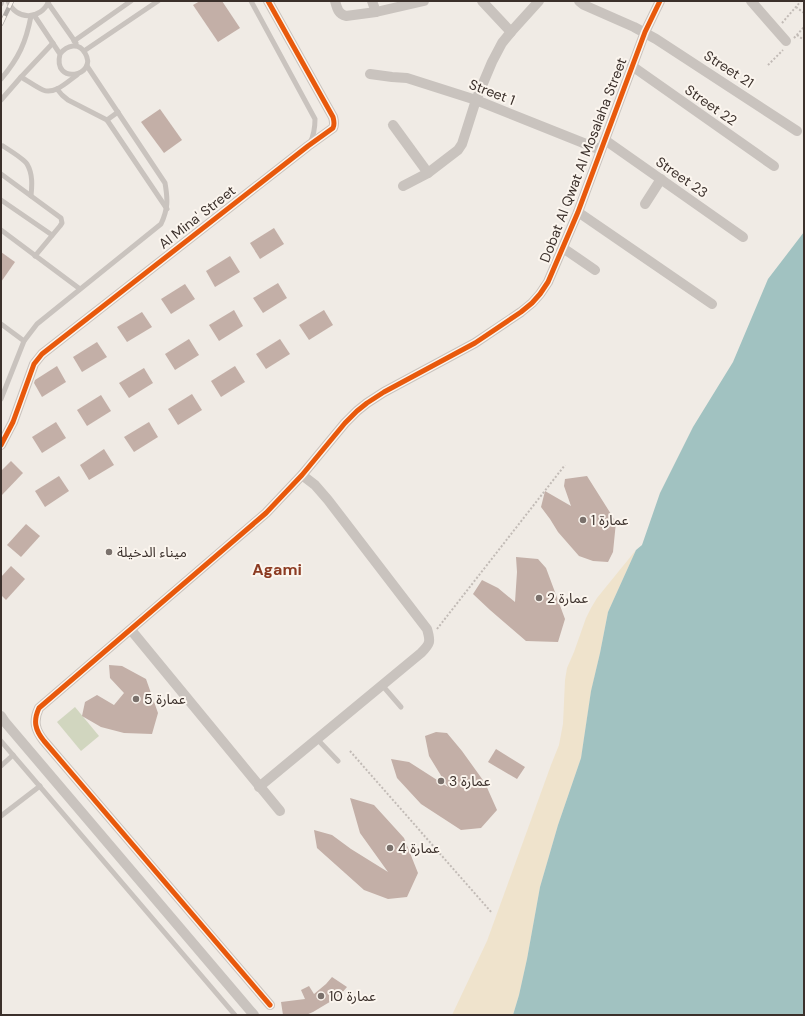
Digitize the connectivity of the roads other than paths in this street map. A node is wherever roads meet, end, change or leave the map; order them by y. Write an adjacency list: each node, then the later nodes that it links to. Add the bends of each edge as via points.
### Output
1 (2, 1): 16 (lane)
2 (8, 1): 18 (lane, via 12,9 18,13 24,16)
3 (131, 1): 21 (lane)
4 (158, 1): 25 (lane)
5 (251, 1): 42 (lane, via 315,119 314,133)
6 (268, 1): 42 (street, Al Mina' Street, via 334,121 332,128)
7 (335, 1): 17 (street, via 339,12 344,16)
8 (372, 1): 17 (street)
9 (424, 1): 17 (street)
10 (482, 1): 19 (street)
11 (539, 1): 19 (street)
12 (579, 1): 20 (street, Street 21)
13 (660, 1): 20 (street, Dobat Al Qwat Al Mosalaha Street)
14 (751, 1): 22 (street)
15 (49, 2): 18 (lane, via 45,9); 21 (lane)
16 (1, 4)
17 (376, 12)
18 (33, 15): 23 (lane); 32 (lane, via 22,48)
19 (511, 32): 35 (street, via 492,62)
20 (645, 32): 28 (street, Dobat Al Qwat Al Mosalaha Street); 39 (street, Street 21)
21 (74, 41): 24 (lane)
22 (786, 41)
23 (53, 43): 26 (lane); 31 (lane)
24 (78, 47): 25 (lane); 26 (lane, via 68,47)
25 (84, 51): 27 (lane)
26 (60, 54): 29 (lane, via 61,68 69,74)
27 (87, 66): 29 (lane); 36 (lane)
28 (632, 66): 40 (street, Dobat Al Qwat Al Mosalaha Street); 44 (street, Street 22)
29 (79, 74): 33 (lane)
30 (370, 74): 35 (street, Street 1, via 407,78)
31 (21, 77): 33 (lane, via 43,90); 34 (lane)
32 (1, 79)
33 (57, 89): 37 (lane, via 68,100)
34 (1, 100)
35 (476, 100): 43 (street, Street 1); 45 (street, via 462,144 452,156)
36 (118, 112): 37 (lane); 52 (lane, via 165,183)
37 (107, 120): 52 (lane)
38 (393, 124): 45 (street)
39 (797, 131)
40 (605, 140): 43 (street, Dobat Al Qwat Al Mosalaha Street); 47 (street, Street 23)
41 (3, 146): 49 (lane, via 26,163 32,185)
42 (308, 146): 65 (street, Al Mina' Street, via 42,354 34,364 13,422)
43 (601, 150): 53 (street, Dobat Al Qwat Al Mosalaha Street)
44 (774, 166)
45 (428, 173): 48 (street)
46 (1, 174): 49 (lane)
47 (661, 179): 51 (street); 56 (street, Street 23)
48 (403, 186)
49 (31, 196): 55 (lane, via 61,218 62,223)
50 (1, 200): 55 (lane)
51 (645, 204)
52 (167, 209): 60 (lane, via 161,224)
53 (578, 212): 57 (street, Dobat Al Qwat Al Mosalaha Street); 61 (street)
54 (1, 230): 58 (lane)
55 (52, 235): 58 (lane)
56 (743, 237)
57 (562, 248): 59 (street); 66 (street, Dobat Al Qwat Al Mosalaha Street, via 548,282 532,303 475,343 367,403 345,422)
58 (35, 256): 60 (lane)
59 (595, 270)
60 (80, 289): 63 (lane, via 37,324)
61 (712, 304)
62 (1, 324): 63 (lane)
63 (24, 341): 64 (lane)
64 (1, 399)
65 (1, 445)
66 (302, 475): 67 (street, Dobat Al Qwat Al Mosalaha Street, via 266,513); 68 (street, via 328,500 427,629 430,638 428,646)
67 (131, 630): 77 (street); 80 (street, Dobat Al Qwat Al Mosalaha Street, via 39,708 36,716 38,734)
68 (382, 685): 69 (lane); 71 (street)
69 (402, 707)
70 (1, 716): 82 (street)
71 (317, 739): 74 (lane); 77 (street)
72 (1, 741): 73 (lane)
73 (13, 755): 75 (lane); 76 (lane)
74 (338, 761)
75 (1, 766)
76 (40, 786): 79 (lane); 81 (lane)
77 (259, 787): 78 (street)
78 (280, 811)
79 (1, 816)
80 (270, 1005)
81 (235, 1015)
82 (254, 1015)

